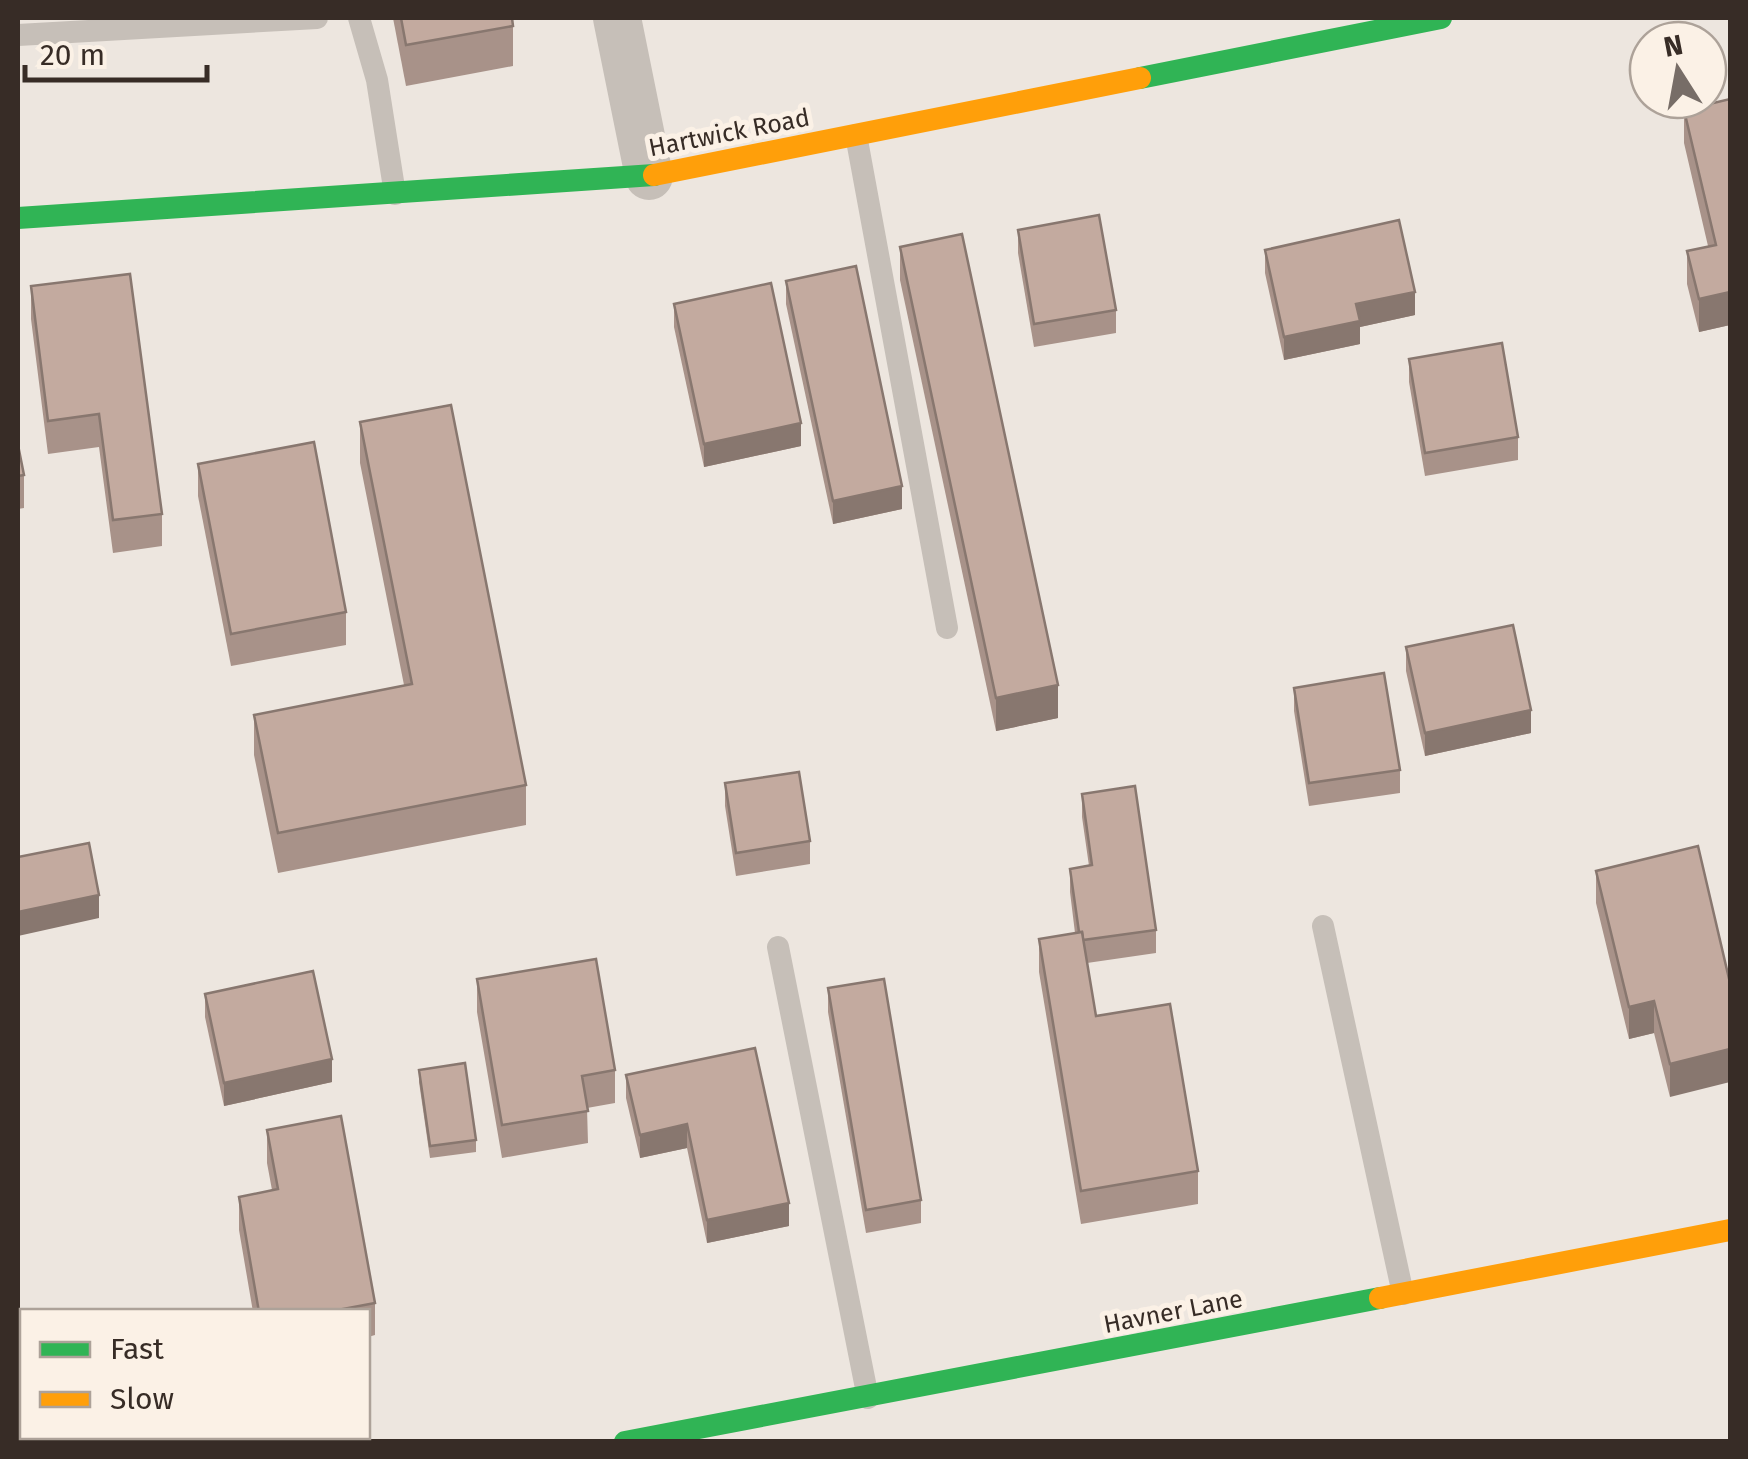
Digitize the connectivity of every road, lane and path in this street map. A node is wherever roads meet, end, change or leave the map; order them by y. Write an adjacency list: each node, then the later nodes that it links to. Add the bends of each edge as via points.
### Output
1 (317, 18): 5 (lane)
2 (359, 18): 8 (lane, via 377,80)
3 (618, 18): 7 (street)
4 (1441, 18): 6 (street, Hartwick Road)
5 (18, 35)
6 (856, 135): 7 (street, Hartwick Road); 10 (lane)
7 (649, 176): 8 (street, Hartwick Road)
8 (395, 194): 9 (street, Hartwick Road)
9 (18, 218)
10 (947, 628)
11 (1323, 926): 14 (lane)
12 (778, 948): 15 (lane)
13 (1730, 1230): 14 (street, Havner Lane)
14 (1403, 1294): 15 (street, Havner Lane)
15 (868, 1398): 16 (street, Havner Lane)
16 (625, 1442)

